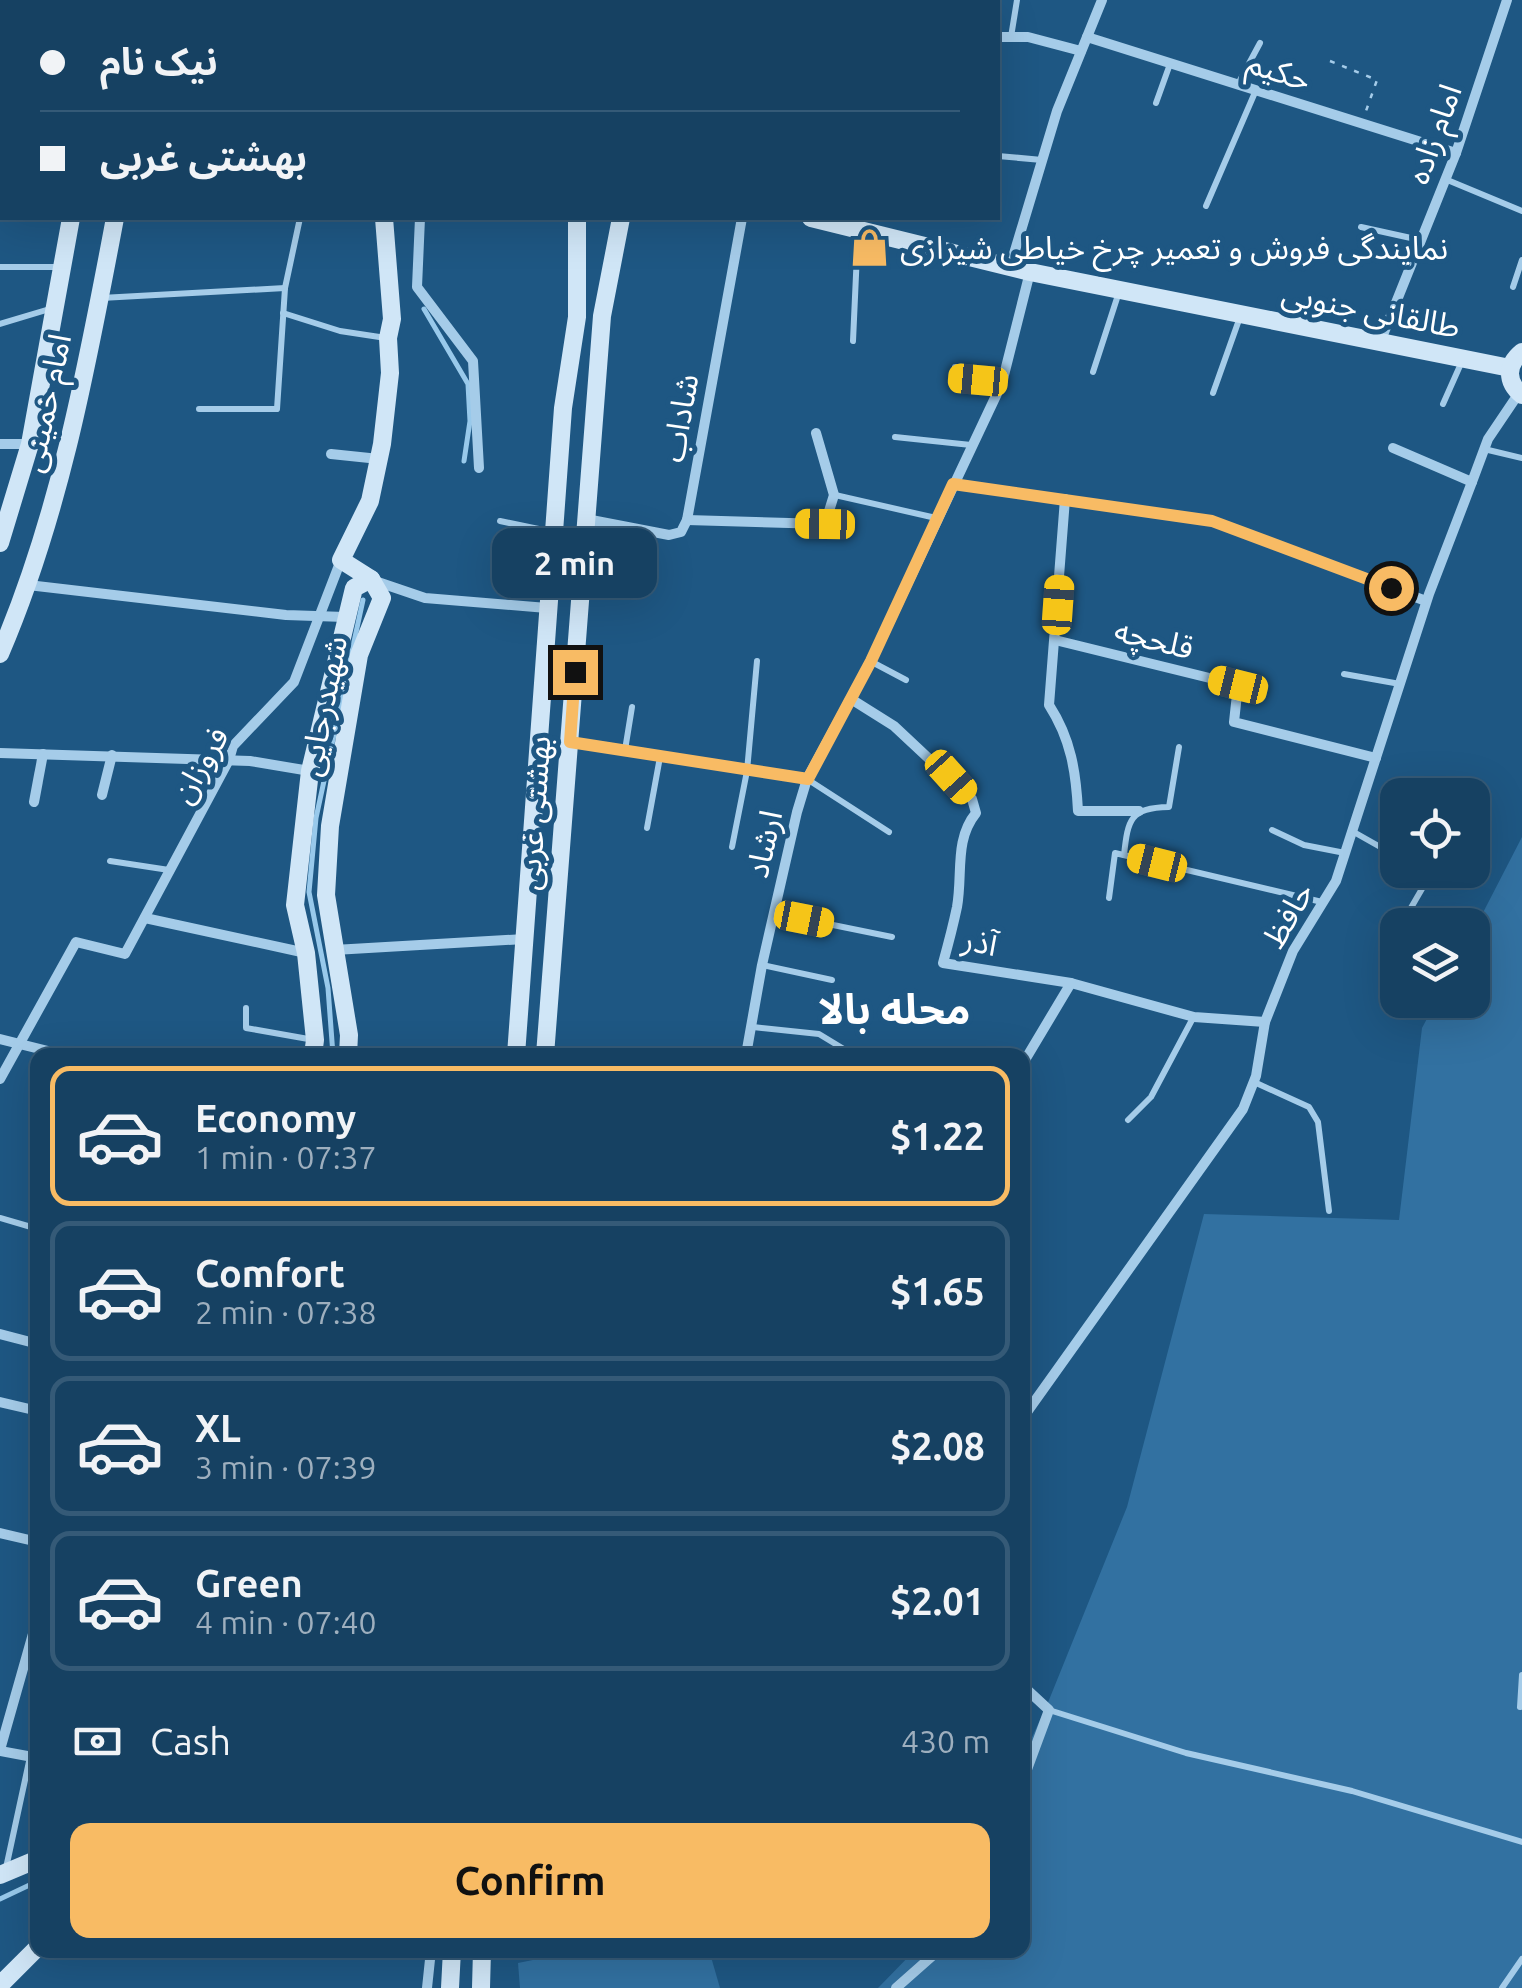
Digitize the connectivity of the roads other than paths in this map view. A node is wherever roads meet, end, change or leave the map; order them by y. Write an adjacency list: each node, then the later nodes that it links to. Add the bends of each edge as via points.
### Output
1 (1017, 0): 5 (lane)
2 (1102, 0): 6 (street)
3 (1508, 0): 13 (street, امام زاده)
4 (1000, 37): 5 (street)
5 (1010, 37): 8 (street)
6 (1087, 37): 8 (street); 9 (street, حکیم)
7 (1260, 43): 10 (lane)
8 (1081, 51): 15 (street)
9 (1171, 63): 10 (street, حکیم); 12 (lane)
10 (1238, 84): 11 (street, حکیم)
11 (1256, 90): 13 (street, حکیم); 17 (lane)
12 (1156, 103)
13 (1456, 153): 16 (street, امام زاده)
14 (1000, 156): 15 (lane)
15 (1042, 160): 34 (street)
16 (1445, 179): 18 (lane); 30 (street, امام زاده)
17 (1206, 206)
18 (1522, 212)
19 (71, 220): 33 (street, امام خمینی)
20 (115, 220): 39 (street, امام خمینی)
21 (300, 220): 37 (lane)
22 (384, 220): 44 (street)
23 (420, 220): 67 (street, via 417,287 473,361)
24 (577, 220): 76 (street, بهشتی غربی, via 577,317)
25 (621, 220): 73 (street, بهشتی غربی, via 602,316)
26 (742, 220): 75 (street, شاداب)
27 (819, 220): 29 (street, طالقانی جنوبی)
28 (1361, 227): 30 (lane)
29 (858, 230): 34 (street, طالقانی جنوبی); 45 (lane)
30 (1421, 240): 46 (street, امام زاده)
31 (1522, 260): 36 (lane)
32 (0, 266): 33 (lane)
33 (62, 266): 40 (street, امام خمینی)
34 (1010, 267): 35 (street, طالقانی جنوبی)
35 (1030, 272): 38 (street, طالقانی جنوبی); 52 (street, ارشاد)
36 (1512, 287)
37 (284, 288): 39 (lane); 41 (lane)
38 (1120, 291): 42 (street, طالقانی جنوبی); 51 (lane)
39 (100, 298): 80 (street, امام خمینی, via 60,486)
40 (54, 308): 43 (lane); 60 (street, امام خمینی)
41 (283, 313): 44 (lane, via 340,332); 56 (lane, via 277,409)
42 (1240, 316): 46 (street, طالقانی جنوبی); 53 (lane)
43 (0, 324)
44 (388, 338): 66 (street)
45 (852, 340)
46 (1381, 340): 48 (street, طالقانی جنوبی)
47 (1522, 352): 50 (street)
48 (1464, 358): 50 (street, طالقانی جنوبی); 55 (lane)
49 (954, 367): 52 (lane, via 955,378)
50 (1510, 368): 54 (street)
51 (1092, 372)
52 (1002, 382): 61 (street, ارشاد)
53 (1212, 393)
54 (1520, 394): 63 (street, حافظ)
55 (1443, 404)
56 (199, 409)
57 (816, 433): 70 (street)
58 (896, 437): 61 (lane)
59 (0, 444): 60 (street)
60 (30, 444): 77 (street, امام خمینی)
61 (973, 445): 69 (street, ارشاد)
62 (1394, 448): 68 (street)
63 (1484, 449): 65 (lane); 68 (street, حافظ)
64 (331, 454): 66 (street)
65 (1522, 458)
66 (379, 459): 78 (street, via 370,501)
67 (479, 468)
68 (1472, 482): 81 (street, حافظ)
69 (953, 484): 71 (street); 72 (street, ارشاد)
70 (834, 495): 72 (lane); 75 (street, via 825,524)
71 (1065, 499): 81 (street, via 1212,521); 85 (street)
72 (936, 518): 88 (street, ارشاد)
73 (586, 519): 75 (street, via 669,535); 94 (street, بهشتی غربی)
74 (500, 520): 76 (lane)
75 (687, 520)
76 (554, 532): 82 (street, بهشتی غربی)
77 (0, 543)
78 (341, 560): 79 (street); 83 (street, فروزان)
79 (371, 579): 82 (street, via 425,598); 84 (street, via 354,588); 125 (street, شهیدرجایی, via 382,598 358,655 330,826 326,894)
80 (28, 585): 83 (street); 86 (street, امام خمینی)
81 (1426, 601): 91 (street, حافظ)
82 (547, 608): 124 (street, بهشتی غربی)
83 (316, 618): 84 (street); 102 (street, فروزان, via 294,682 234,746)
84 (345, 618): 103 (street)
85 (1055, 640): 101 (street, قلحچه, via 1238,685 1234,722); 108 (street, via 1050,705 1076,771 1078,811)
86 (0, 654)
87 (757, 661): 104 (lane)
88 (871, 661): 90 (lane); 92 (street, ارشاد)
89 (1344, 674): 91 (lane)
90 (906, 680)
91 (1400, 684): 101 (street, حافظ)
92 (851, 699): 105 (street, ارشاد); 129 (street, آذر, via 894,726 972,800 976,813 961,839 957,906 943,963)
93 (632, 707): 96 (lane)
94 (570, 742): 96 (street); 140 (street, بهشتی غربی)
95 (1180, 747): 108 (lane, via 1169,806)
96 (624, 752): 100 (street)
97 (0, 753): 98 (street)
98 (43, 754): 99 (street); 107 (street)
99 (112, 756): 102 (street); 106 (street)
100 (660, 756): 104 (street); 109 (lane)
101 (1376, 758): 112 (street, حافظ)
102 (229, 760): 103 (street); 118 (street, فروزان)
103 (310, 771): 126 (street, via 295,905)
104 (748, 772): 105 (street); 113 (lane)
105 (808, 779): 111 (lane); 121 (street, ارشاد)
106 (102, 795)
107 (34, 802)
108 (1139, 811): 116 (lane, via 1130,820)
109 (647, 828)
110 (1272, 830): 115 (lane)
111 (889, 832)
112 (1352, 832): 114 (lane); 115 (street, حافظ)
113 (732, 846)
114 (1380, 847)
115 (1345, 853): 120 (street, حافظ)
116 (1124, 855): 119 (lane, via 1114,852); 120 (lane)
117 (110, 861): 118 (lane)
118 (171, 870): 122 (street, فروزان)
119 (1109, 898)
120 (1323, 902): 132 (street, حافظ, via 1293,950)
121 (774, 913): 123 (lane); 127 (street, ارشاد)
122 (145, 918): 126 (street); 135 (street, فروزان, via 125,954 76,942)
123 (892, 937)
124 (524, 939): 125 (street); 139 (street, بهشتی غربی)
125 (333, 950): 126 (street); 138 (street, شهیدرجایی)
126 (306, 953): 137 (street)
127 (762, 965): 128 (lane); 133 (street, ارشاد)
128 (832, 980)
129 (1071, 983): 131 (street, آذر); 143 (street)
130 (246, 1008): 137 (lane, via 246,1028)
131 (1194, 1017): 132 (street, آذر); 146 (lane, via 1151,1097)
132 (1264, 1022): 145 (street, حافظ)
133 (752, 1027): 141 (street, ارشاد); 142 (lane, via 819,1034)
134 (0, 1039): 135 (street)
135 (20, 1043): 136 (street); 144 (street)
136 (38, 1048)
137 (314, 1048)
138 (348, 1048)
139 (516, 1048)
140 (547, 1048)
141 (748, 1048)
142 (842, 1048)
143 (1030, 1052)
144 (0, 1079)
145 (1254, 1082): 147 (lane, via 1295,1098 1318,1122); 152 (street, حافظ, via 1244,1110)
146 (1128, 1120)
147 (1328, 1210)
148 (0, 1218): 149 (lane)
149 (30, 1227)
150 (0, 1334): 151 (street)
151 (30, 1342)
152 (1030, 1398)
153 (0, 1402): 154 (street)
154 (30, 1409)
155 (0, 1533): 156 (street)
156 (30, 1540)
157 (30, 1644): 162 (street)
158 (1522, 1675): 160 (lane)
159 (1030, 1692): 161 (street)
160 (1520, 1707)
161 (1049, 1710): 164 (street); 166 (lane)
162 (0, 1751): 163 (street)
163 (30, 1756)
164 (1030, 1761)
165 (30, 1772): 168 (lane)
166 (1522, 1842)
167 (30, 1862): 168 (street)
168 (2, 1874)
169 (30, 1955): 175 (street)
170 (430, 1958): 176 (street)
171 (452, 1958): 177 (street)
172 (485, 1958): 178 (street)
173 (930, 1958): 179 (street)
174 (1522, 1959): 180 (lane)
175 (0, 1985)
176 (427, 1988)
177 (450, 1988)
178 (480, 1988)
179 (896, 1988)
180 (1502, 1988)

